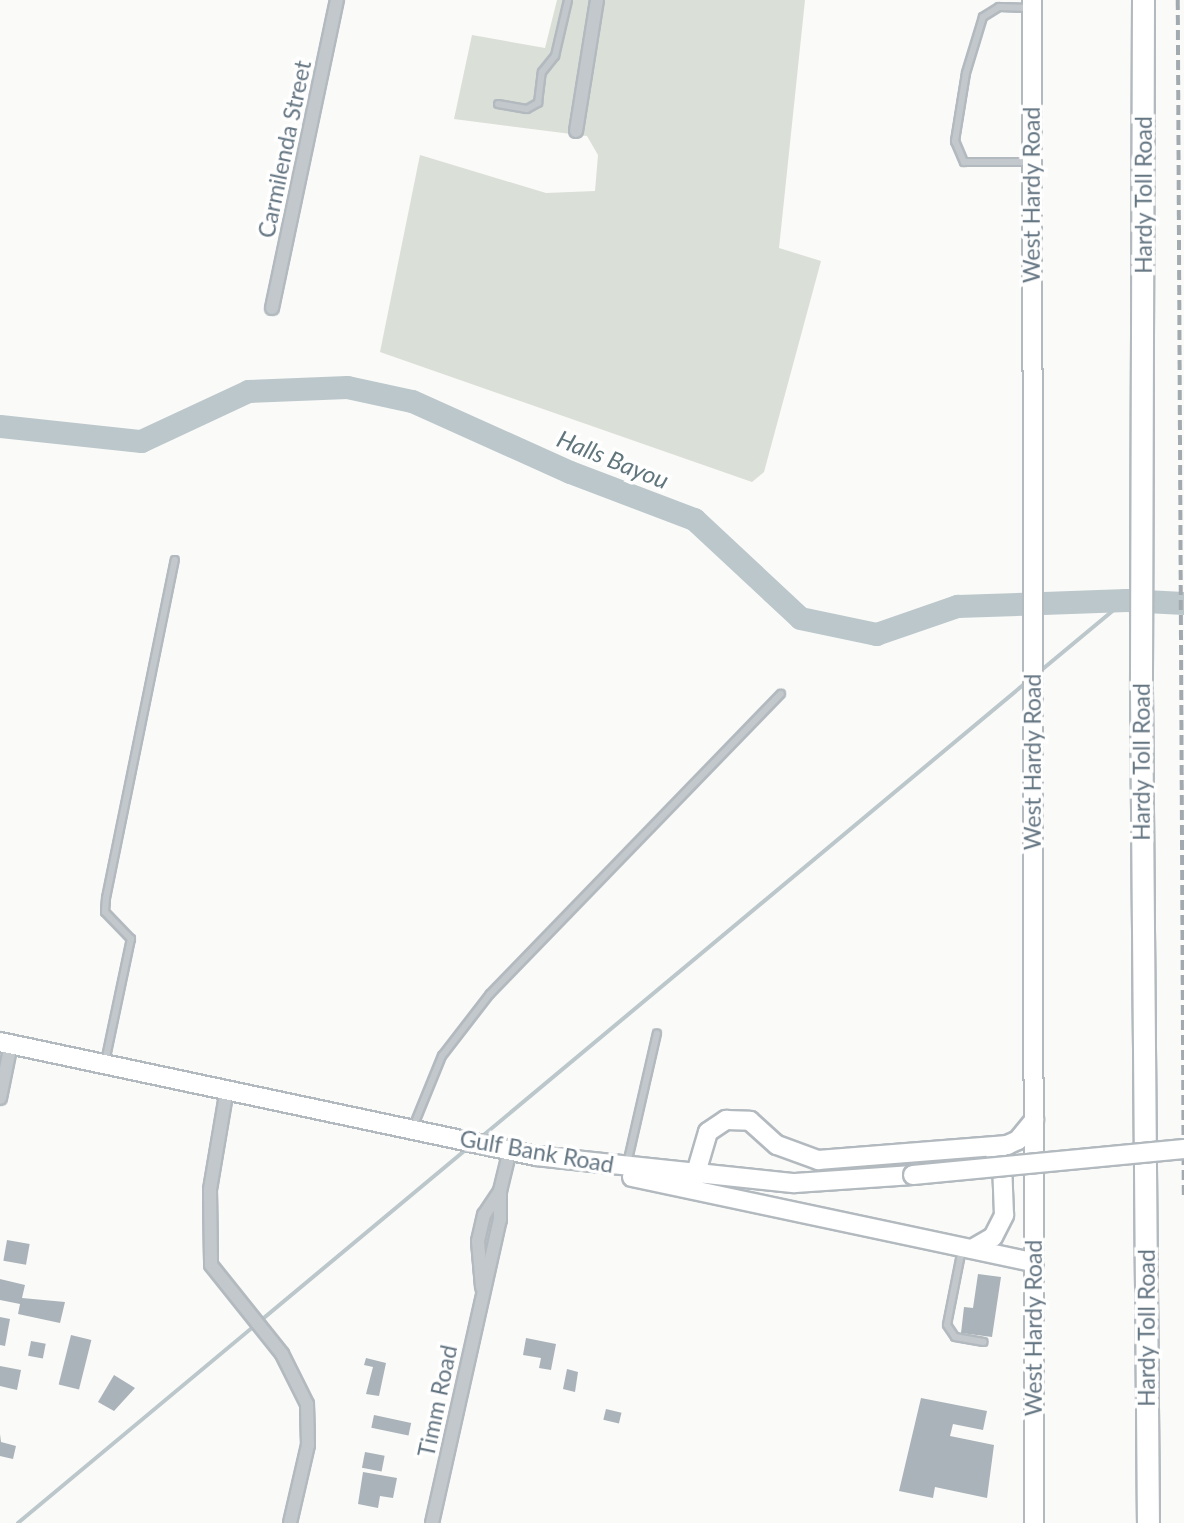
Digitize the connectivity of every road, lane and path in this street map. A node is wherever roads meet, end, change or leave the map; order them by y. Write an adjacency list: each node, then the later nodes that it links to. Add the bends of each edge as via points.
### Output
1 (337, 0): 9 (street, Carmilenda Street)
2 (568, 0): 6 (lane, via 555,56 542,72 538,103 527,109)
3 (597, 0): 7 (street)
4 (1143, 0): 31 (highway, Hardy Toll Road, via 1140,690)
5 (1032, 4): 8 (main road, West Hardy Road); 8 (lane, via 999,7 983,17 964,84 956,141 964,162)
6 (498, 104)
7 (576, 131)
8 (1031, 162): 17 (main road, West Hardy Road)
9 (272, 308)
10 (175, 560): 14 (lane, via 106,898 105,912 131,939)
11 (781, 694): 18 (lane, via 490,994 442,1056)
12 (657, 1033): 23 (lane)
13 (5, 1043): 14 (main road, Gulf Bank Road); 16 (street)
14 (105, 1062): 15 (main road, Gulf Bank Road)
15 (227, 1089): 18 (main road, Gulf Bank Road); 28 (street, via 208,1224 211,1265 298,1377 311,1422)
16 (0, 1098)
17 (1034, 1120): 20 (main road, via 1018,1140); 26 (main road, West Hardy Road)
18 (413, 1128): 19 (main road, Gulf Bank Road)
19 (504, 1148): 22 (main road, Gulf Bank Road); 29 (street, Timm Road, via 500,1191 484,1215 478,1241 482,1287)
20 (983, 1148): 24 (main road, via 818,1160 776,1145 750,1121 726,1120 708,1132); 25 (main road, via 1002,1164 1004,1215 993,1237)
21 (1184, 1149): 24 (main road, Gulf Bank Road, bridge, via 914,1175 795,1183)
22 (536, 1156): 23 (main road, Gulf Bank Road); 24 (main road)
23 (626, 1167): 24 (main road, Gulf Bank Road)
24 (694, 1182): 25 (main road)
25 (967, 1248): 26 (main road); 27 (lane, via 947,1325 955,1337)
26 (1032, 1262): 30 (main road, West Hardy Road)
27 (984, 1342)
28 (290, 1523)
29 (432, 1523)
30 (1034, 1523)
31 (1148, 1523)

